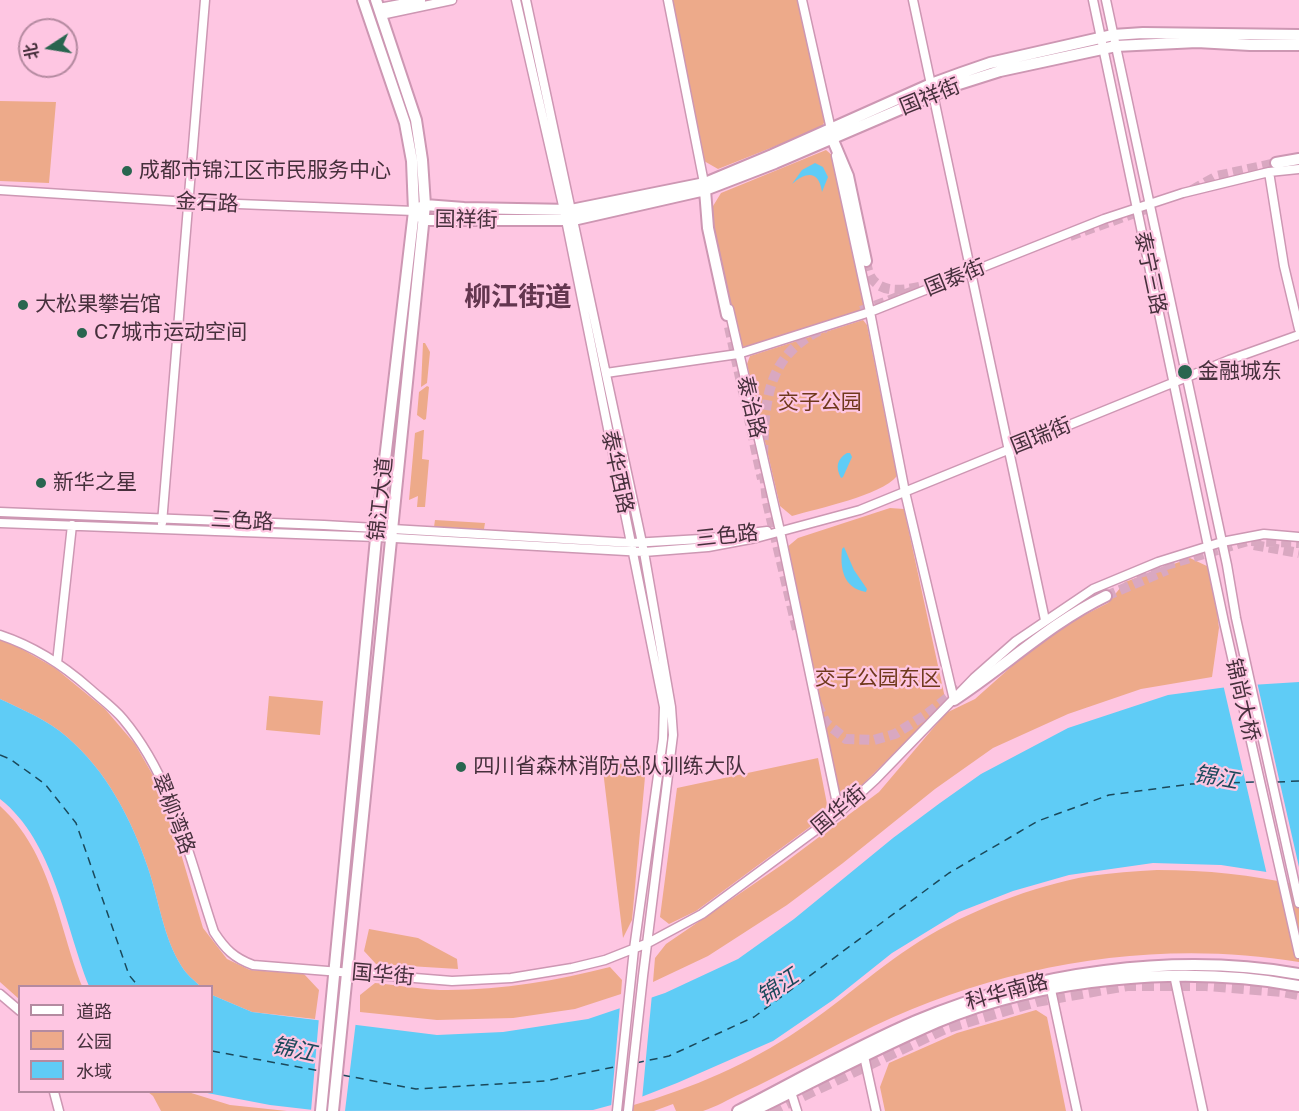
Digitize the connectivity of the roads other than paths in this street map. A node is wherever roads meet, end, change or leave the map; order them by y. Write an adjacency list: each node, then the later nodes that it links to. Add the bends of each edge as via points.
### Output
1 (205, 0): 25 (street)
2 (363, 0): 29 (main road, 锦江大道, via 405,123 412,161)
3 (422, 0): 12 (street)
4 (452, 0): 12 (street)
5 (516, 0): 30 (street, 泰华西路)
6 (526, 0): 30 (street, 泰华西路)
7 (668, 0): 23 (street, 泰治路)
8 (802, 0): 18 (street)
9 (913, 0): 17 (street)
10 (1093, 0): 15 (street, 泰宁三路)
11 (1106, 0): 14 (street, 泰宁三路)
12 (378, 8): 27 (main road, 锦江大道, via 416,120)
13 (1299, 35): 14 (main road, 国祥街, via 1143,33)
14 (1115, 41): 15 (main road, 国祥街); 16 (main road, 国祥街); 26 (street, 泰宁三路)
15 (1102, 44): 17 (main road, 国祥街, via 990,63); 28 (street, 泰宁三路)
16 (1299, 45)
17 (932, 89): 18 (main road, 国祥街); 33 (street)
18 (831, 134): 23 (main road, 国祥街); 32 (main road, via 848,176); 34 (street)
19 (1299, 159): 20 (main road)
20 (1276, 163)
21 (1299, 169): 22 (street, 国泰街)
22 (1269, 172): 26 (street, 国泰街); 36 (street)
23 (705, 186): 30 (main road, 国祥街); 35 (main road, via 708,228); 38 (street, 泰治路)
24 (0, 189): 25 (street, 金石路)
25 (188, 202): 29 (street, 金石路); 45 (street)
26 (1149, 204): 28 (street, 国泰街); 40 (street, 泰宁三路)
27 (425, 205): 29 (main road, 国祥街); 30 (main road, 国祥街); 31 (main road, 锦江大道)
28 (1137, 208): 33 (street, 国泰街); 41 (street, 泰宁三路)
29 (414, 212): 31 (main road, 国祥街); 50 (main road, 锦江大道)
30 (568, 215): 31 (main road, 国祥街); 39 (street, 泰华西路); 55 (street, 泰华西路)
31 (424, 220): 51 (main road, 锦江大道)
32 (866, 261)
33 (971, 272): 34 (street, 国泰街); 42 (street)
34 (870, 312): 38 (street, 国泰街); 43 (street)
35 (726, 315)
36 (1299, 329)
37 (1299, 335): 40 (street, 国瑞街)
38 (738, 354): 39 (street, 国泰街); 49 (street, 泰治路)
39 (606, 373): 56 (street, 泰华西路)
40 (1186, 378): 41 (street, 国瑞街); 53 (street, 泰宁三路)
41 (1173, 383): 42 (street, 国瑞街); 54 (street, 泰宁三路)
42 (1008, 449): 43 (street, 国瑞街); 58 (street)
43 (905, 492): 49 (street, 国瑞街, via 860,510); 61 (street)
44 (0, 512): 45 (street, 三色路)
45 (162, 517): 48 (street); 50 (street, 三色路)
46 (0, 523): 47 (street, 三色路)
47 (72, 525): 48 (street, 三色路); 60 (street)
48 (162, 528): 50 (street, 三色路, via 273,534)
49 (780, 531): 56 (street, 三色路); 62 (street, 泰治路)
50 (377, 532): 51 (street, 三色路); 67 (main road, 锦江大道)
51 (391, 533): 55 (street, 三色路); 67 (main road, 锦江大道)
52 (1299, 537): 53 (street, 国华街, via 1264,534)
53 (1222, 542): 54 (street, 国华街); 63 (street, 锦尚大桥)
54 (1208, 546): 58 (street, 国华街, via 1093,589); 66 (street, 锦尚大桥)
55 (632, 547): 56 (street, 三色路); 65 (street, 泰华西路, via 664,707)
56 (643, 548): 64 (street, 泰华西路, via 673,735)
57 (1106, 596): 61 (main road, via 1041,635)
58 (1045, 620): 61 (street, 国华街, via 1007,648)
59 (0, 635): 60 (street, 翠柳湾路, via 21,641)
60 (57, 663): 67 (street, 翠柳湾路, via 122,717 147,751 172,799 214,932 224,948 253,965)
61 (954, 700): 62 (street, 国华街)
62 (840, 813): 64 (street, 国华街, via 702,915)
63 (1299, 903)
64 (648, 943): 65 (street, 国华街); 81 (street, 泰华西路)
65 (634, 949): 67 (street, 国华街, via 572,968 484,980); 80 (street, 泰华西路)
66 (1299, 953)
67 (340, 972): 78 (main road, 锦江大道, via 331,1005); 79 (main road, 锦江大道, via 343,1005)
68 (1299, 974): 70 (main road, 科华南路, via 1266,968 1159,967 1117,969)
69 (1174, 975): 70 (main road, 科华南路); 71 (main road, 科华南路, via 1220,976); 87 (street)
70 (1050, 985): 74 (main road, 科华南路, via 939,1021); 82 (main road, 科华南路, via 983,997 916,1021); 86 (street)
71 (1299, 986)
72 (0, 994): 73 (street)
73 (18, 1009)
74 (864, 1056): 75 (main road, 科华南路); 85 (street)
75 (791, 1092): 83 (main road, 科华南路); 84 (street)
76 (54, 1093): 77 (street)
77 (58, 1111)
78 (321, 1111)
79 (333, 1111)
80 (617, 1111)
81 (628, 1111)
82 (738, 1111)
83 (753, 1111)
84 (797, 1111)
85 (876, 1111)
86 (1077, 1111)
87 (1203, 1111)

